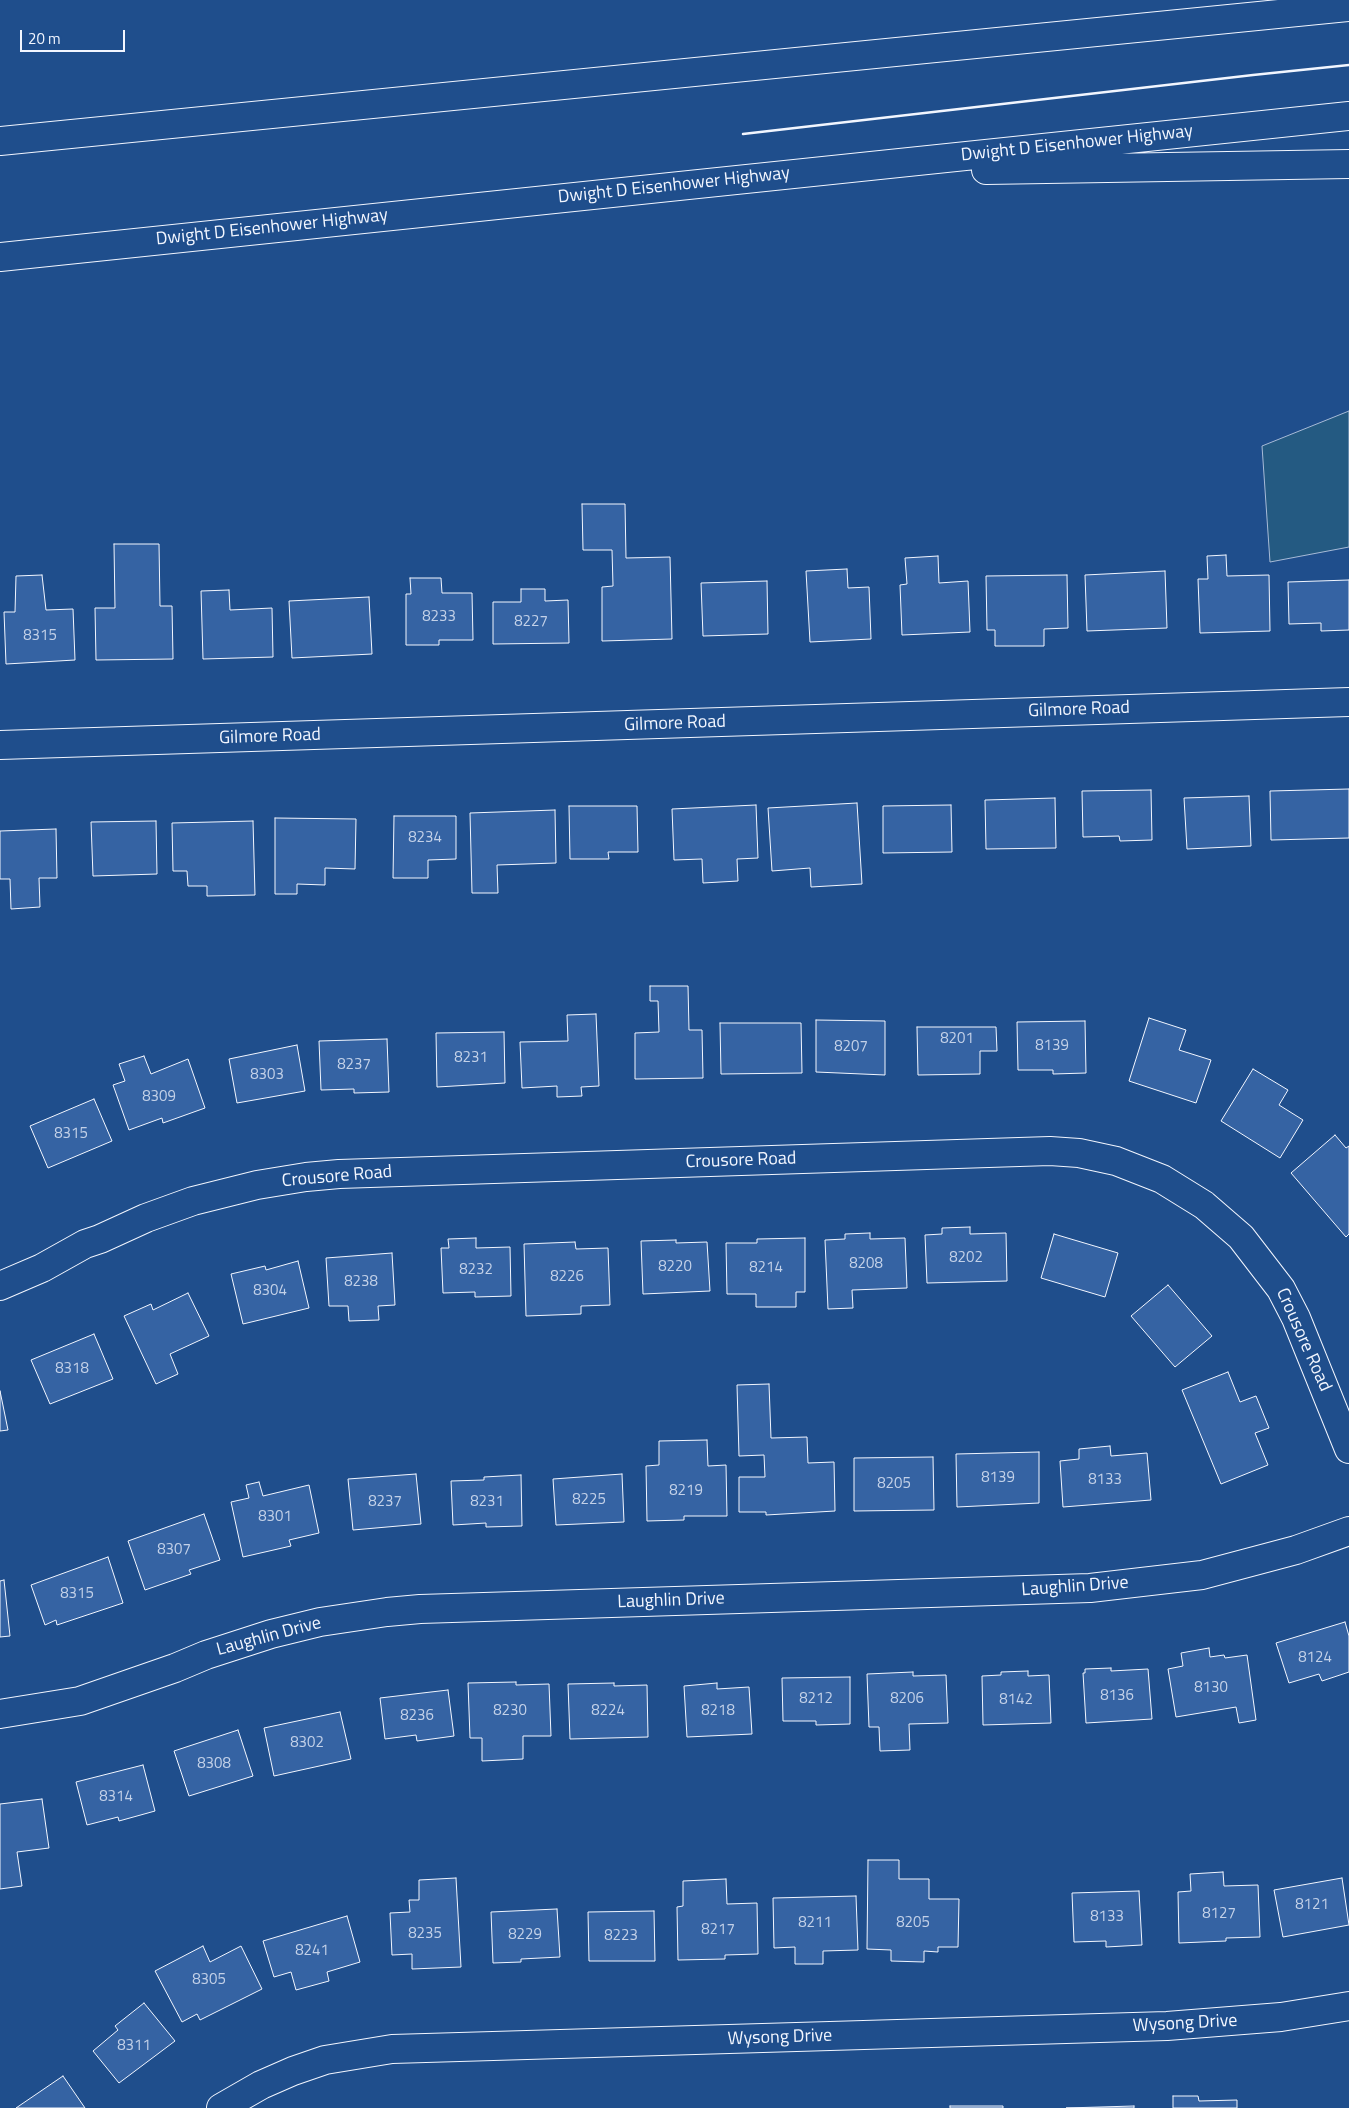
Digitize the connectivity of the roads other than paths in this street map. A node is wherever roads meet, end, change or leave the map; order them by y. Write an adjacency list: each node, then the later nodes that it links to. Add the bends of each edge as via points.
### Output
1 (1349, 7): 3 (main road)
2 (1349, 116): 5 (main road, Dwight D Eisenhower Highway)
3 (0, 141)
4 (1349, 164): 5 (main road)
5 (800, 173): 6 (main road, Dwight D Eisenhower Highway)
6 (0, 256)
7 (1349, 702): 8 (main road, Gilmore Road)
8 (0, 745)
9 (0, 1286): 10 (main road, Crousore Road, via 155,1214 257,1185 306,1177 1050,1151 1078,1153 1116,1161 1162,1179 1204,1205 1241,1237 1281,1289 1296,1318)
10 (1349, 1448)
11 (1349, 1532): 12 (main road, Laughlin Drive, via 1202,1575 1090,1588 430,1608 387,1612 320,1622 271,1634 80,1701)
12 (0, 1714)
13 (1349, 2006): 14 (main road, Wysong Drive, via 1281,2017 1167,2026 392,2049 325,2060 261,2085)
14 (222, 2108)

